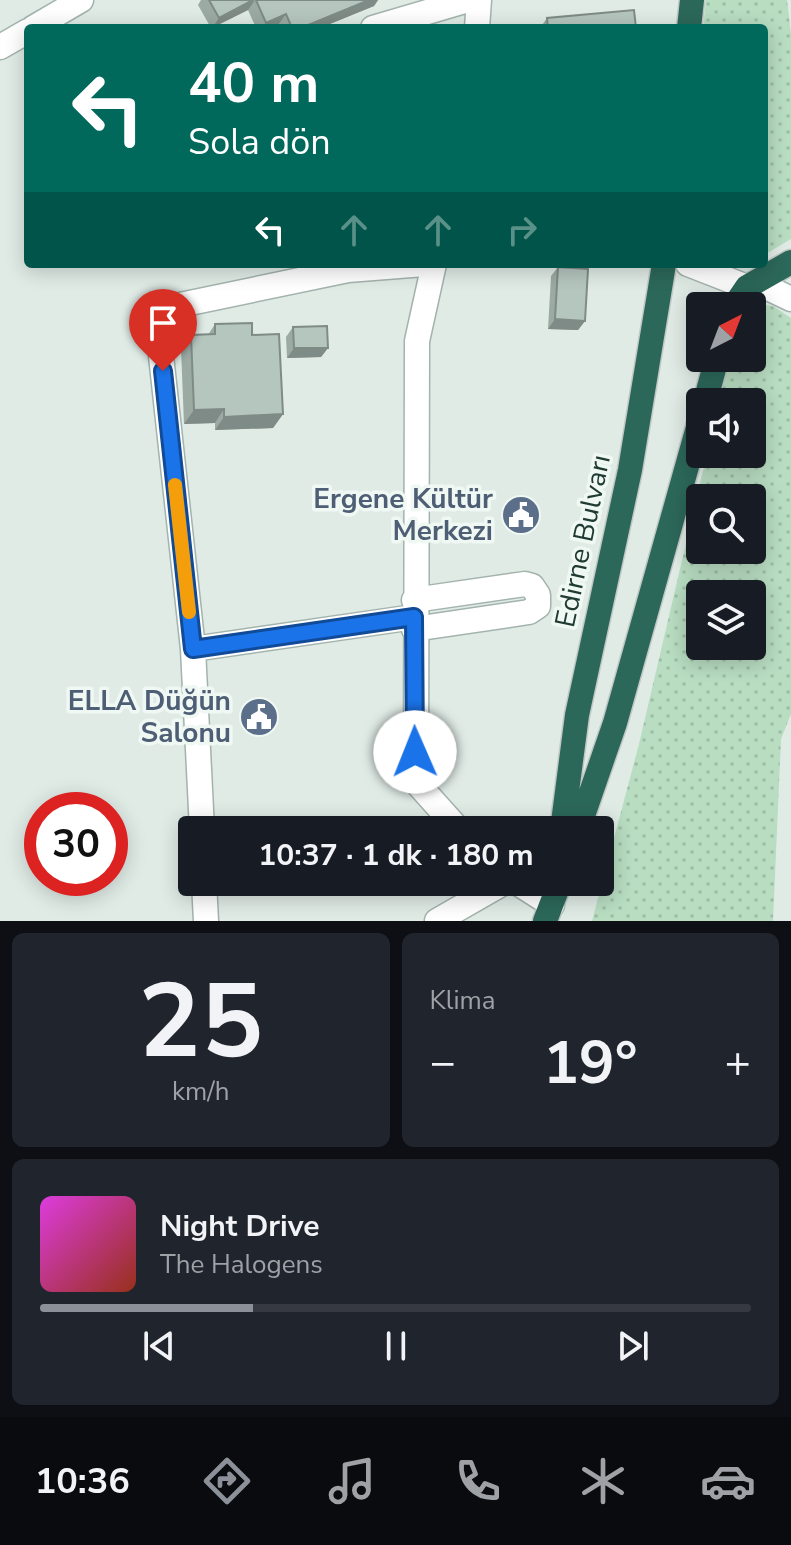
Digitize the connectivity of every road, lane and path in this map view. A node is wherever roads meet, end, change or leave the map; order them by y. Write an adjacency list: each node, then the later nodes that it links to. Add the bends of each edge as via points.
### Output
1 (81, 0): 5 (street)
2 (468, 0): 6 (street)
3 (479, 0): 7 (street)
4 (692, 0): 8 (highway)
5 (39, 24)
6 (387, 24)
7 (477, 24)
8 (689, 24)
9 (24, 33): 10 (street)
10 (0, 47)
11 (791, 262): 17 (highway)
12 (373, 268): 22 (street, via 156,310)
13 (433, 268): 21 (street, via 417,341)
14 (663, 268): 25 (highway, Edirne Bulvarı, via 630,470 577,715)
15 (695, 268): 16 (street)
16 (734, 292)
17 (747, 292)
18 (758, 292): 19 (street, via 770,289)
19 (791, 299)
20 (687, 468): 26 (highway, via 615,723)
21 (414, 616): 22 (street); 24 (street, via 416,782)
22 (193, 649): 23 (street)
23 (201, 816)
24 (446, 816)
25 (564, 816)
26 (583, 816)
27 (205, 896): 29 (street)
28 (481, 896): 30 (street)
29 (206, 921)
30 (437, 921)

